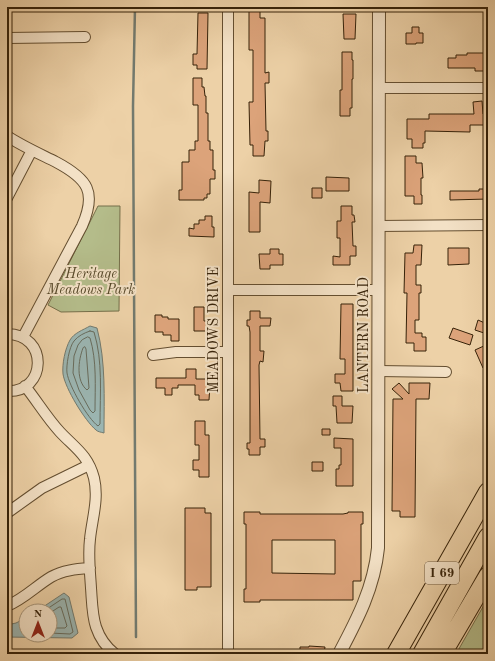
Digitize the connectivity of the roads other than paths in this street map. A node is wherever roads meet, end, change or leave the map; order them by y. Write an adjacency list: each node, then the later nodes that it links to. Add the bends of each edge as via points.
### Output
1 (228, 7): 12 (street, MEADOWS DRIVE)
2 (379, 7): 5 (street, LANTERN ROAD)
3 (85, 37): 4 (street)
4 (7, 38)
5 (378, 88): 6 (street); 11 (street, LANTERN ROAD)
6 (488, 88)
7 (7, 136): 8 (street)
8 (32, 150): 9 (street); 15 (street, via 76,174 85,184 90,202 82,226)
9 (7, 198)
10 (488, 225): 11 (street)
11 (379, 226): 13 (street, LANTERN ROAD)
12 (228, 290): 13 (street); 16 (street, MEADOWS DRIVE)
13 (379, 290): 18 (street, LANTERN ROAD)
14 (7, 334): 15 (street)
15 (23, 337): 20 (street, via 32,344 38,358 36,374)
16 (228, 352): 17 (street, via 176,352); 30 (street, MEADOWS DRIVE)
17 (153, 355)
18 (379, 371): 19 (street); 31 (street, LANTERN ROAD, via 376,569 369,593)
19 (446, 372)
20 (25, 386): 21 (street); 22 (street, via 61,433 78,449)
21 (7, 391)
22 (88, 465): 24 (street, via 42,488); 26 (street, via 94,478 96,494 89,547)
23 (488, 492): 32 (highway, I 69)
24 (7, 513)
25 (488, 537): 33 (highway, I 69)
26 (90, 568): 28 (street, via 56,575 22,599); 29 (street, via 95,624 103,642)
27 (488, 576): 34 (highway)
28 (7, 606)
29 (115, 654)
30 (228, 654)
31 (339, 654)
32 (396, 654)
33 (422, 654)
34 (442, 654)

